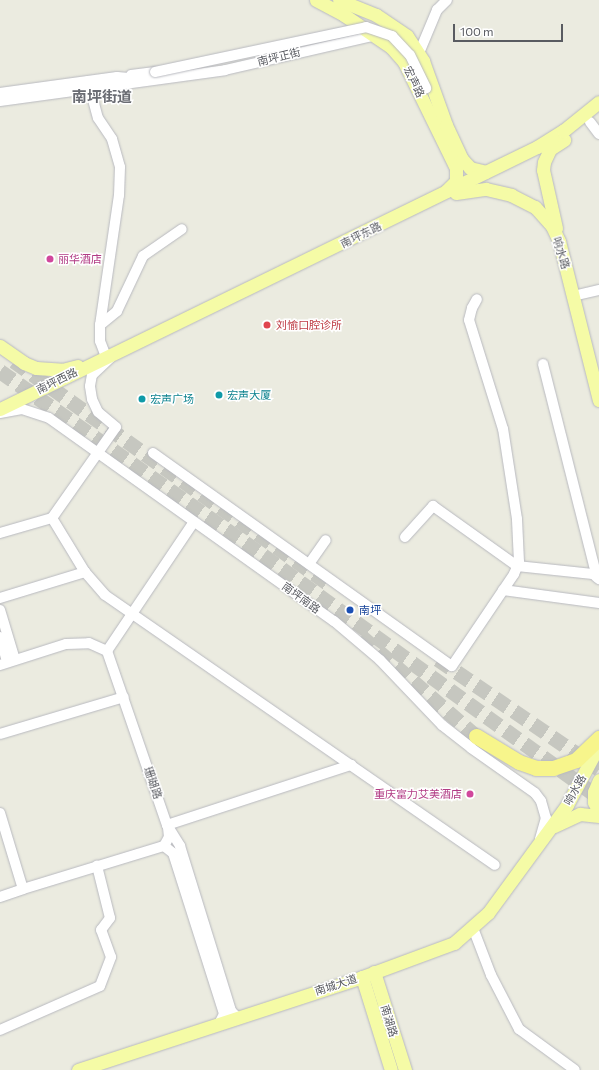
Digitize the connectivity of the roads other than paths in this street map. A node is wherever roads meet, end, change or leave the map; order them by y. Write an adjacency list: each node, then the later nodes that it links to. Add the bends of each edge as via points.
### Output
1 (316, 0): 5 (main road, 宏声路, via 344,15)
2 (340, 0): 4 (main road, 宏声路, via 376,15)
3 (447, 0): 6 (street, via 437,10)
4 (400, 30): 5 (street, 南坪正街); 6 (main road, 宏声路)
5 (373, 36): 7 (street, 南坪正街, via 225,70); 17 (main road, 宏声路, via 392,47 404,62 456,168 456,181)
6 (419, 53): 13 (main road, 宏声路)
7 (156, 76): 8 (street, 南坪正街); 8 (street, 南坪正街, via 118,77); 13 (street, bridge, via 366,27 392,36 410,55)
8 (89, 86): 9 (street, 南坪正街); 10 (street, 南坪正街); 23 (street, via 98,118 112,139 120,167 119,195)
9 (0, 93)
10 (0, 101)
11 (599, 102): 15 (main road, 南坪东路)
12 (594, 118): 14 (street); 15 (main road, 南坪东路, via 550,149)
13 (446, 125): 16 (main road, 宏声路, via 466,164)
14 (599, 134)
15 (541, 151): 16 (main road, 南坪东路); 19 (main road)
16 (486, 172): 17 (main road, 南坪东路)
17 (440, 196): 19 (main road, 响水路, via 486,189 511,194 535,207 552,226); 25 (main road, 南坪东路)
18 (182, 230): 23 (street, via 143,256 117,311)
19 (559, 241): 21 (main road, 响水路)
20 (599, 290): 21 (street)
21 (573, 296): 27 (main road, 响水路)
22 (477, 299): 38 (street, via 469,320 503,429 517,520)
23 (100, 325): 25 (street, via 100,341)
24 (0, 346): 25 (main road, via 24,363 48,370 78,366)
25 (111, 356): 28 (main road, 南坪西路); 30 (street, via 92,375 90,386 98,412 116,427)
26 (543, 364): 40 (street)
27 (599, 400)
28 (0, 409)
29 (0, 414): 30 (street, 南坪南路, via 22,409 42,414)
30 (97, 453): 32 (street); 33 (street, 南坪南路)
31 (153, 453): 37 (street)
32 (52, 518): 34 (street); 39 (street)
33 (193, 523): 45 (street); 61 (street, 南坪南路, via 334,622 380,660 459,738 522,782 541,801 546,818)
34 (0, 533)
35 (405, 537): 38 (street, via 433,506)
36 (326, 540): 37 (street)
37 (309, 564): 41 (street, via 452,666)
38 (517, 566): 40 (street, via 593,574); 41 (street)
39 (85, 572): 42 (street); 45 (street, via 105,595)
40 (598, 578)
41 (503, 590): 43 (street)
42 (0, 598)
43 (599, 603)
44 (0, 610): 48 (street)
45 (134, 613): 47 (street); 54 (street)
46 (0, 637): 48 (street)
47 (106, 651): 48 (street, via 89,644 66,644); 49 (street, 珊瑚路)
48 (7, 662)
49 (124, 697): 50 (street); 59 (street, 珊瑚路)
50 (0, 734)
51 (476, 736): 52 (highway, via 519,762 536,768 553,768 576,760)
52 (599, 738)
53 (599, 745): 60 (main road, 响水路, via 567,805)
54 (351, 764): 59 (street); 63 (street)
55 (599, 780): 56 (main road, via 594,792 594,802)
56 (599, 812)
57 (0, 813): 65 (street)
58 (599, 816): 60 (main road, via 580,814 559,822)
59 (167, 825): 62 (street, via 168,837); 70 (street, 珊瑚路, via 180,846 231,1011)
60 (547, 833): 61 (main road, 南城大道)
61 (539, 843): 67 (main road, 南城大道, via 488,912)
62 (164, 846): 64 (street); 71 (street, via 173,853 224,1014)
63 (495, 865)
64 (97, 866): 65 (street); 72 (street, via 110,918 101,930 111,957 100,986)
65 (23, 889): 66 (street)
66 (0, 897)
67 (473, 928): 68 (main road, 南城大道, via 454,943); 76 (street, via 491,975 520,1029)
68 (374, 972): 69 (main road, 南城大道); 75 (main road, 南湖路)
69 (362, 977): 70 (main road, 南城大道); 74 (main road)
70 (238, 1018): 71 (main road, 南城大道)
71 (219, 1024): 73 (main road, 南城大道)
72 (0, 1030)
73 (78, 1070)
74 (391, 1070)
75 (405, 1070)
76 (575, 1070)

